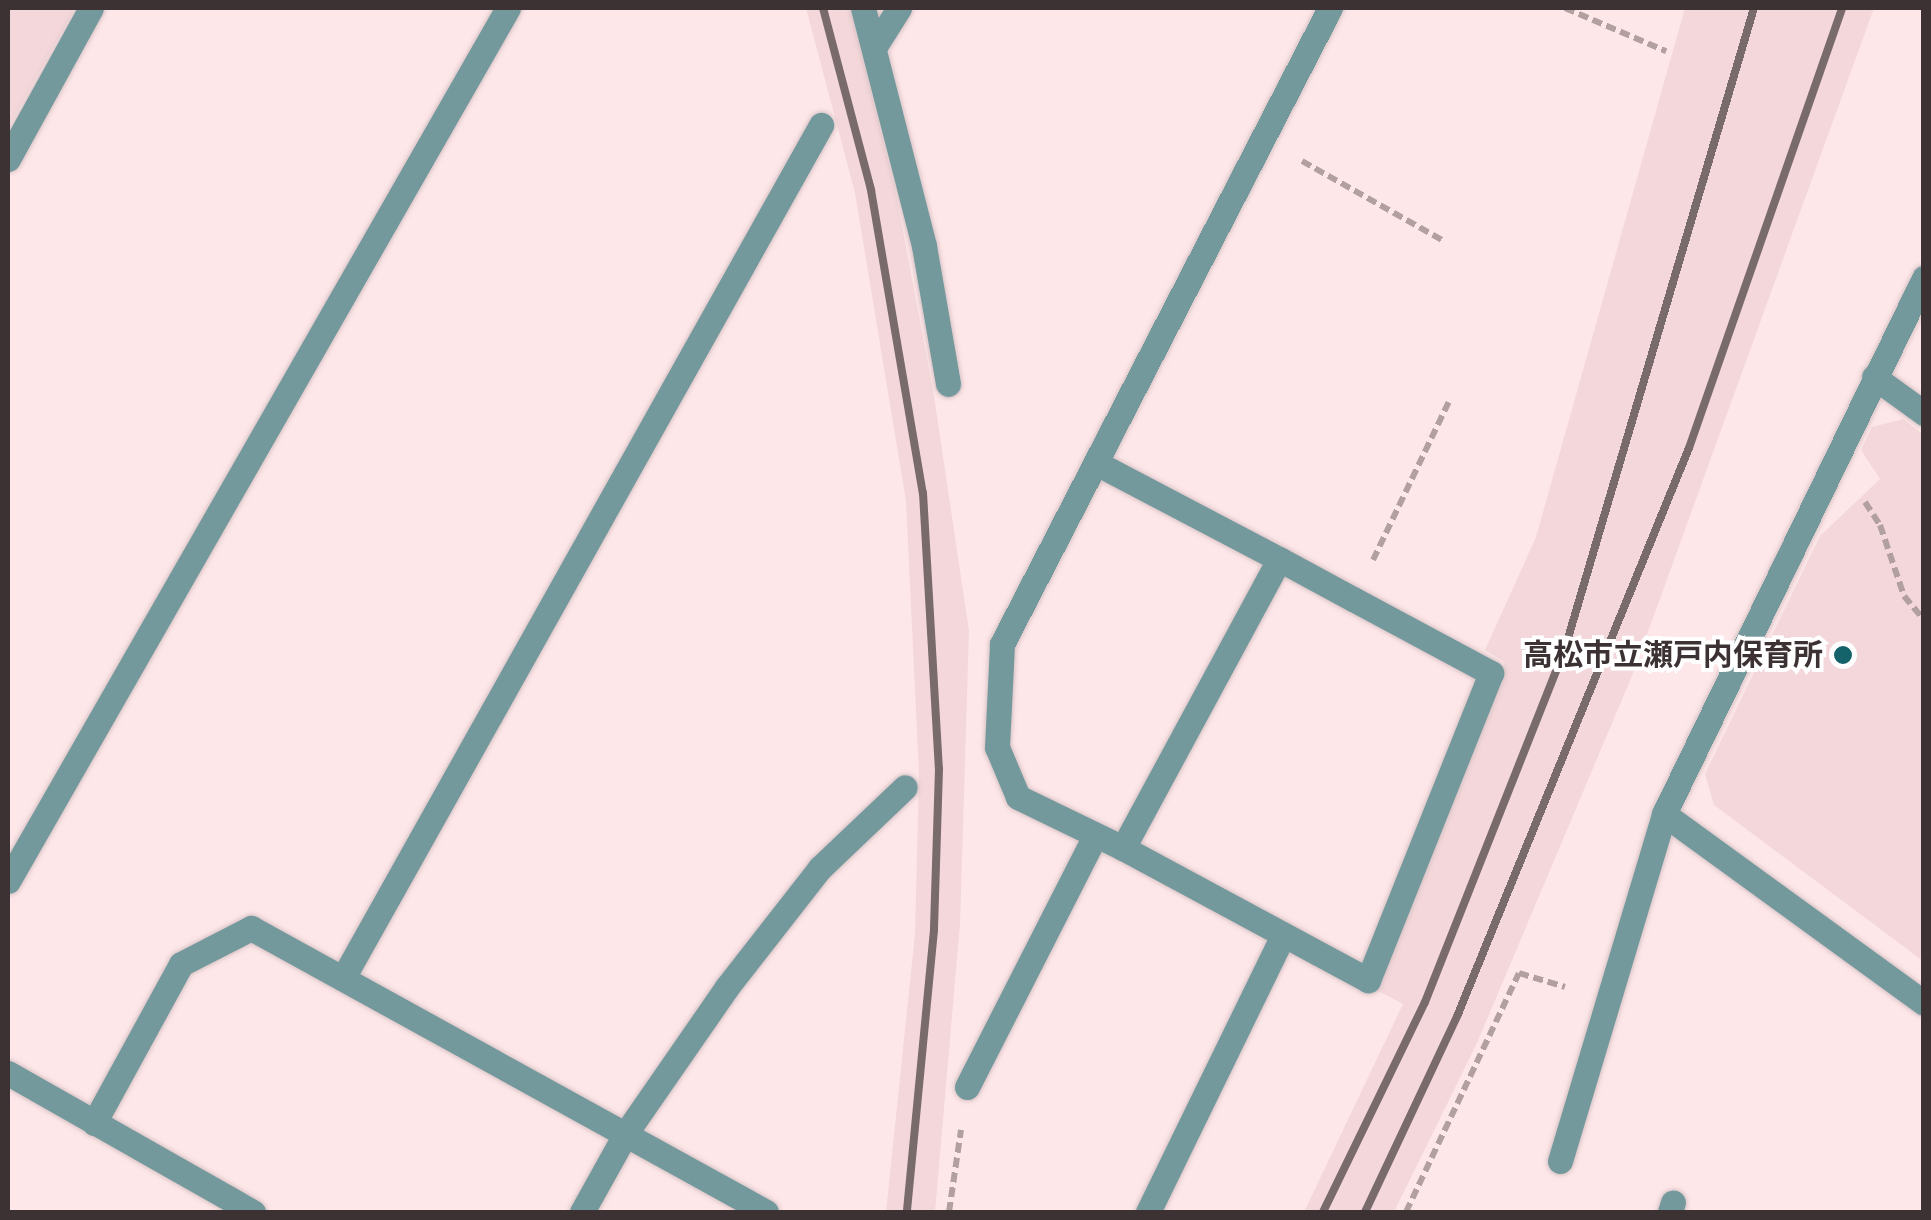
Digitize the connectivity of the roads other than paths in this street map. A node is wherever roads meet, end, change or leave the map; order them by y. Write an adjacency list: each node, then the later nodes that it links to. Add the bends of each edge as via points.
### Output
1 (91, 8): 8 (street)
2 (508, 8): 19 (street)
3 (863, 8): 6 (street)
4 (898, 8): 6 (street)
5 (1330, 8): 13 (street)
6 (876, 46): 11 (street, via 924,246)
7 (821, 125): 21 (street)
8 (8, 159)
9 (1924, 278): 10 (street)
10 (1874, 378): 12 (street); 16 (street)
11 (948, 384)
12 (1924, 413)
13 (1096, 463): 14 (street); 17 (street, via 1002,644 997,747 1018,796)
14 (1279, 560): 18 (street); 20 (street, via 1492,673 1368,980)
15 (905, 787): 26 (street, via 820,868)
16 (1664, 814): 22 (street); 27 (street)
17 (1094, 838): 18 (street); 24 (street)
18 (1123, 848): 20 (street)
19 (8, 881)
20 (1283, 935): 32 (street)
21 (343, 978): 25 (street, via 252,928 182,964); 26 (street)
22 (1924, 1004)
23 (8, 1073): 25 (street)
24 (967, 1087)
25 (94, 1122): 28 (street)
26 (626, 1133): 30 (street); 31 (street)
27 (1560, 1161)
28 (217, 1204): 29 (street)
29 (253, 1212)
30 (582, 1212)
31 (766, 1212)
32 (1148, 1212)

